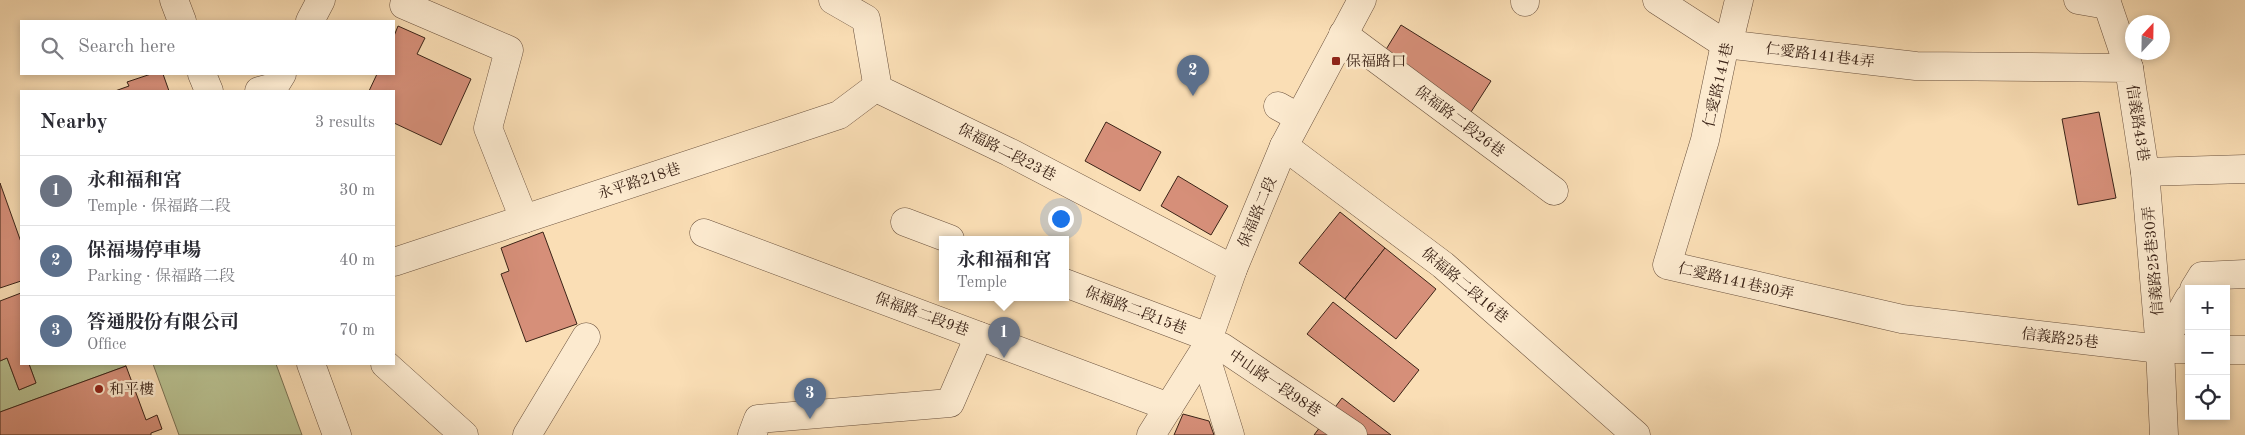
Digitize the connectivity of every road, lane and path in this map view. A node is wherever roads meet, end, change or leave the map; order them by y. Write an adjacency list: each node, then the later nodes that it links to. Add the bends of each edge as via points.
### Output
1 (174, 0): 11 (street)
2 (321, 0): 12 (street)
3 (833, 0): 10 (street)
4 (1362, 0): 13 (street, 保福路二段)
5 (1657, 0): 14 (street)
6 (1739, 0): 14 (street, 仁愛路141巷, via 1731,34)
7 (2078, 0): 8 (street)
8 (2107, 2): 16 (street)
9 (404, 5): 27 (street, via 509,50 488,128)
10 (865, 9): 19 (street)
11 (182, 20)
12 (311, 20)
13 (1343, 34): 23 (street, 保福路二段, via 1288,111); 26 (street, 保福路二段26巷)
14 (1725, 44): 15 (street, 仁愛路141巷4弄); 22 (street, 仁愛路141巷)
15 (1916, 66): 16 (street, 信義路43巷)
16 (2129, 68): 25 (street, 信義路43巷)
17 (202, 75): 20 (street)
18 (281, 75): 21 (street, via 274,87)
19 (878, 89): 27 (street, 永平路218巷, via 839,115); 32 (street, 保福路二段23巷, via 1009,152)
20 (209, 90)
21 (262, 90)
22 (1705, 140): 37 (street, 仁愛路141巷30弄, via 1667,265)
23 (1284, 146): 32 (street, 保福路二段); 55 (street, 保福路二段16巷, via 1443,265)
24 (2245, 169): 25 (street, 信義路43巷)
25 (2146, 172): 41 (street, 信義路25巷30弄)
26 (1554, 191)
27 (524, 219): 31 (street, 永平路218巷)
28 (905, 222): 30 (street)
29 (704, 233): 38 (street, 保福路二段9巷)
30 (942, 236)
31 (395, 262)
32 (1233, 269): 40 (street, 保福路二段)
33 (2245, 274): 35 (street, via 2202,276)
34 (1069, 285): 40 (street, 保福路二段15巷)
35 (2196, 285)
36 (2185, 305): 41 (street)
37 (1902, 319): 41 (street, 信義路25巷)
38 (979, 336): 47 (street, 保福路二段9巷); 48 (street, via 950,403)
39 (586, 337): 51 (street)
40 (1211, 345): 47 (street, 保福路二段); 53 (street); 54 (street, 中山路一段98巷)
41 (2160, 349): 42 (street, 信義路25巷); 56 (street, 信義路25巷30弄)
42 (2185, 350)
43 (2230, 350): 44 (street)
44 (2245, 350)
45 (311, 365): 49 (street)
46 (386, 365): 50 (street)
47 (1169, 407): 52 (street, 保福路二段)
48 (755, 427)
49 (337, 435)
50 (464, 435)
51 (527, 435)
52 (1151, 435)
53 (1230, 435)
54 (1353, 435)
55 (1636, 435)
56 (2164, 435)

